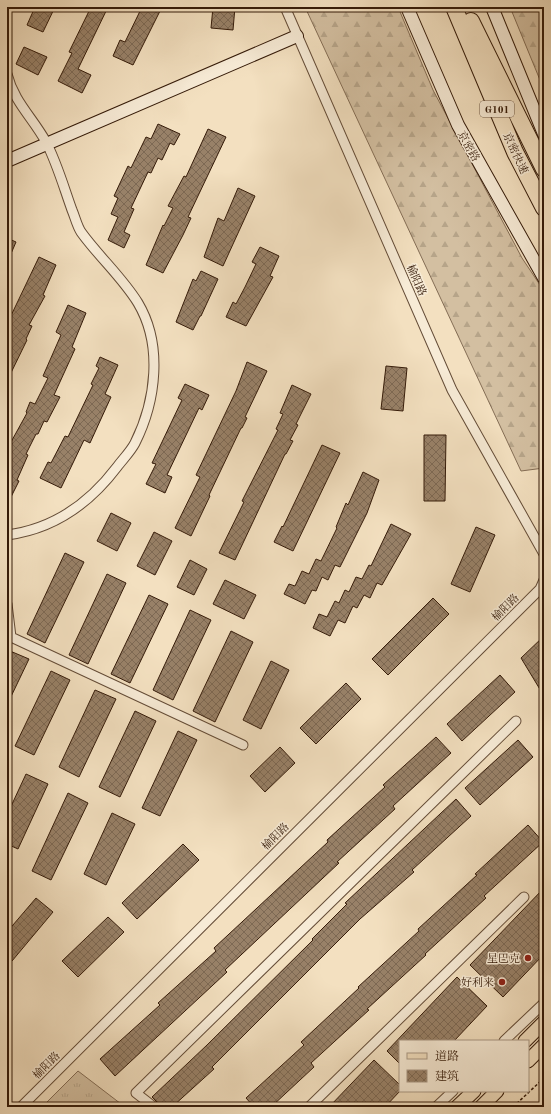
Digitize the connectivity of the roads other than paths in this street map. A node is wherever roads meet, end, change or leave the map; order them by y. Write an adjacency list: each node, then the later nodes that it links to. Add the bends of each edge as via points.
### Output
1 (285, 7): 6 (street, 榆阳路)
2 (407, 7): 13 (main road, 京密路, via 458,125)
3 (454, 7): 12 (highway, 京密快速 / G101, via 515,152)
4 (464, 7): 11 (highway, 京密快速 / G101)
5 (492, 7): 8 (main road, G101)
6 (297, 36): 9 (main road); 15 (street, 榆阳路, via 452,390)
7 (7, 74): 9 (street, via 11,89)
8 (544, 134)
9 (46, 143): 10 (main road); 14 (street, via 80,231 122,280 139,305 152,337 155,376 135,444 110,477 81,505 52,523)
10 (7, 161)
11 (544, 169)
12 (544, 208)
13 (544, 278)
14 (7, 535)
15 (544, 554)
16 (544, 580): 30 (street, 榆阳路, via 540,589)
17 (7, 604): 19 (street, via 11,637)
18 (516, 721): 31 (street, via 136,1092)
19 (243, 745)
20 (524, 897): 32 (street)
21 (544, 1002): 23 (street)
22 (544, 1022): 24 (main road)
23 (505, 1040)
24 (526, 1040)
25 (544, 1045): 26 (main road)
26 (529, 1060)
27 (452, 1092): 33 (street)
28 (473, 1092): 34 (main road)
29 (496, 1092): 35 (main road)
30 (21, 1107)
31 (154, 1107)
32 (309, 1107)
33 (436, 1107)
34 (457, 1107)
35 (481, 1107)

